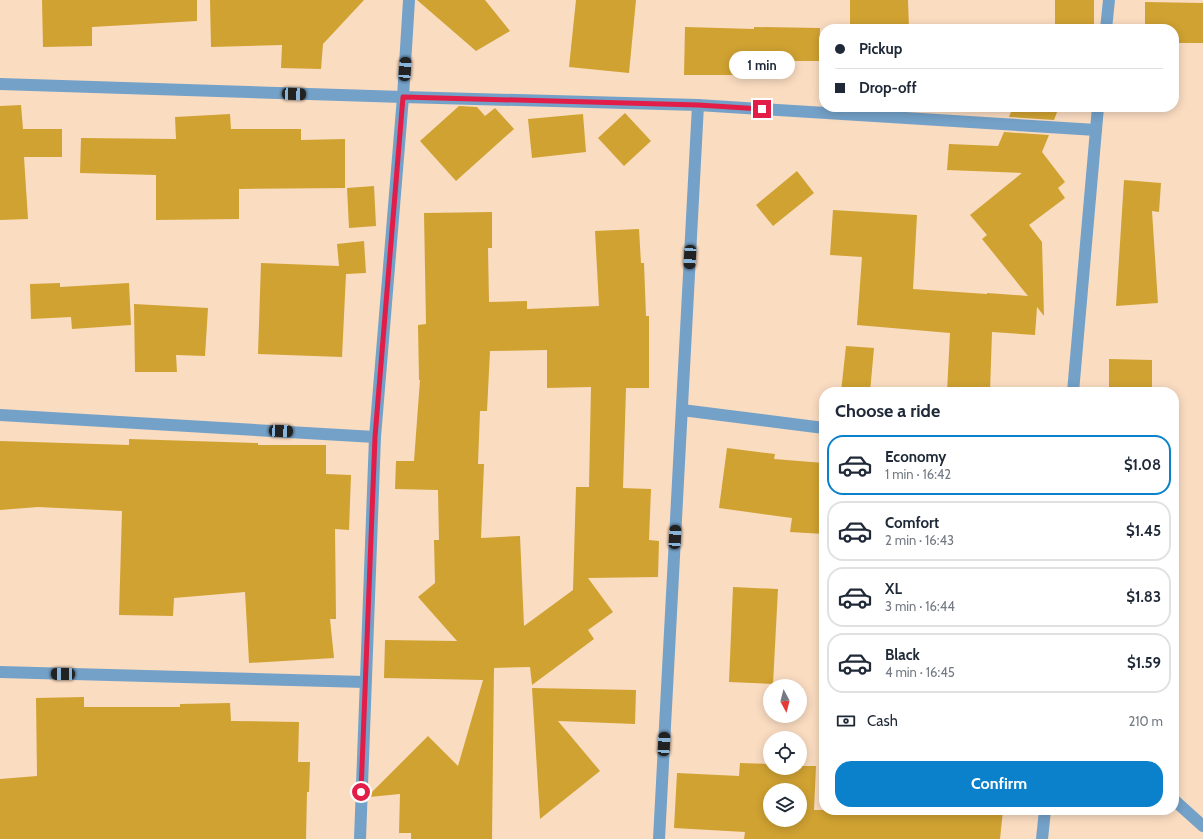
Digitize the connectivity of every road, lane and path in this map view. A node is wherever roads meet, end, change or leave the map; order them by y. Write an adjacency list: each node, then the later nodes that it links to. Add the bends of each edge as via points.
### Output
1 (409, 0): 5 (street)
2 (1109, 0): 3 (street)
3 (1107, 24)
4 (0, 84): 5 (street)
5 (403, 97): 6 (street); 13 (street)
6 (698, 105): 8 (street); 10 (street)
7 (1098, 112): 8 (street)
8 (1096, 130): 9 (street)
9 (1073, 387)
10 (682, 410): 12 (street); 20 (street)
11 (0, 415): 13 (street)
12 (819, 427)
13 (375, 437): 15 (street)
14 (0, 672): 15 (street)
15 (365, 682): 19 (street)
16 (1179, 804): 18 (street)
17 (1044, 815): 21 (street)
18 (1203, 826)
19 (360, 839)
20 (659, 839)
21 (1042, 839)

